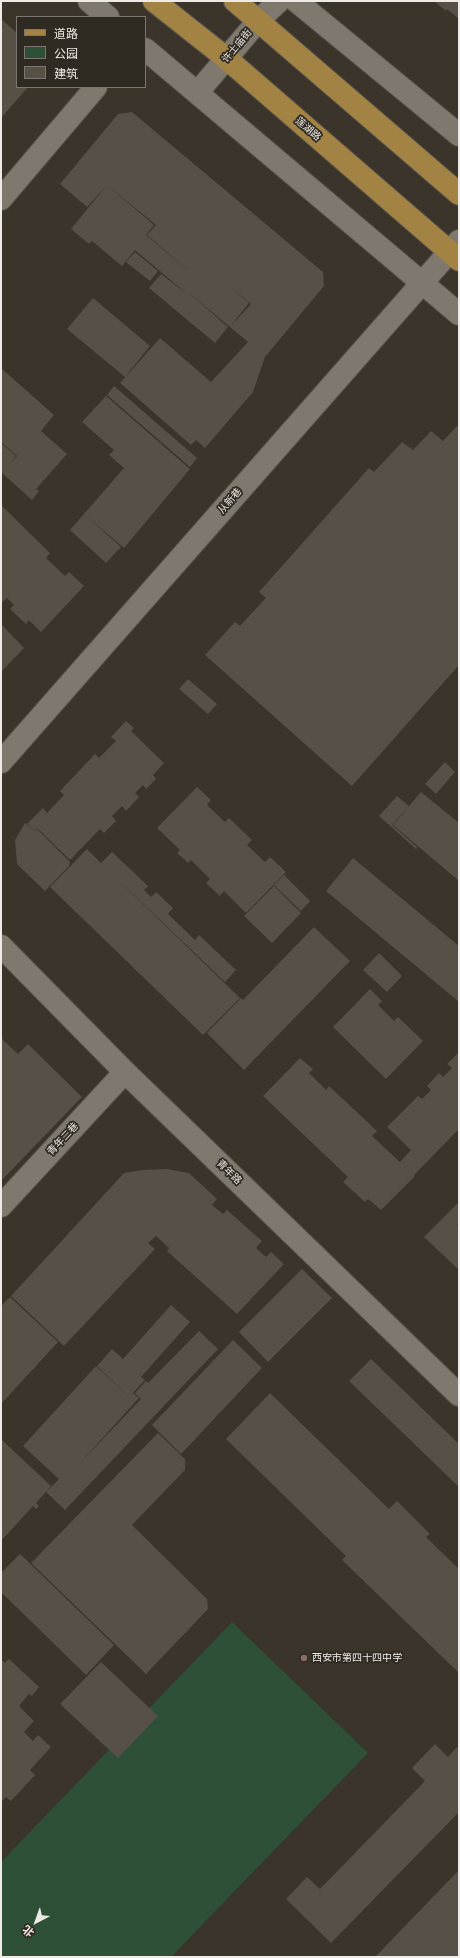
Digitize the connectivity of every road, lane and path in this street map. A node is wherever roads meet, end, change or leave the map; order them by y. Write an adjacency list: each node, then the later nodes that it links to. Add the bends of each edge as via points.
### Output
1 (89, 1): 6 (street)
2 (154, 1): 9 (main road, 莲湖路)
3 (235, 1): 7 (main road)
4 (279, 1): 7 (street, 许士庙街)
5 (296, 1): 12 (street)
6 (107, 16)
7 (258, 21): 9 (street, 许士庙街); 13 (main road)
8 (146, 49): 11 (street)
9 (226, 58): 11 (street, 许士庙街); 15 (main road, 莲湖路)
10 (95, 88): 14 (street)
11 (197, 93): 16 (street)
12 (459, 135)
13 (459, 194)
14 (1, 200)
15 (456, 251): 16 (street, 从新巷)
16 (422, 283): 17 (street); 18 (street, 从新巷)
17 (459, 314)
18 (1, 762)
19 (1, 946): 20 (street, 青年路)
20 (125, 1072): 21 (street, 青年二巷); 22 (street, 青年路)
21 (1, 1206)
22 (459, 1395)

